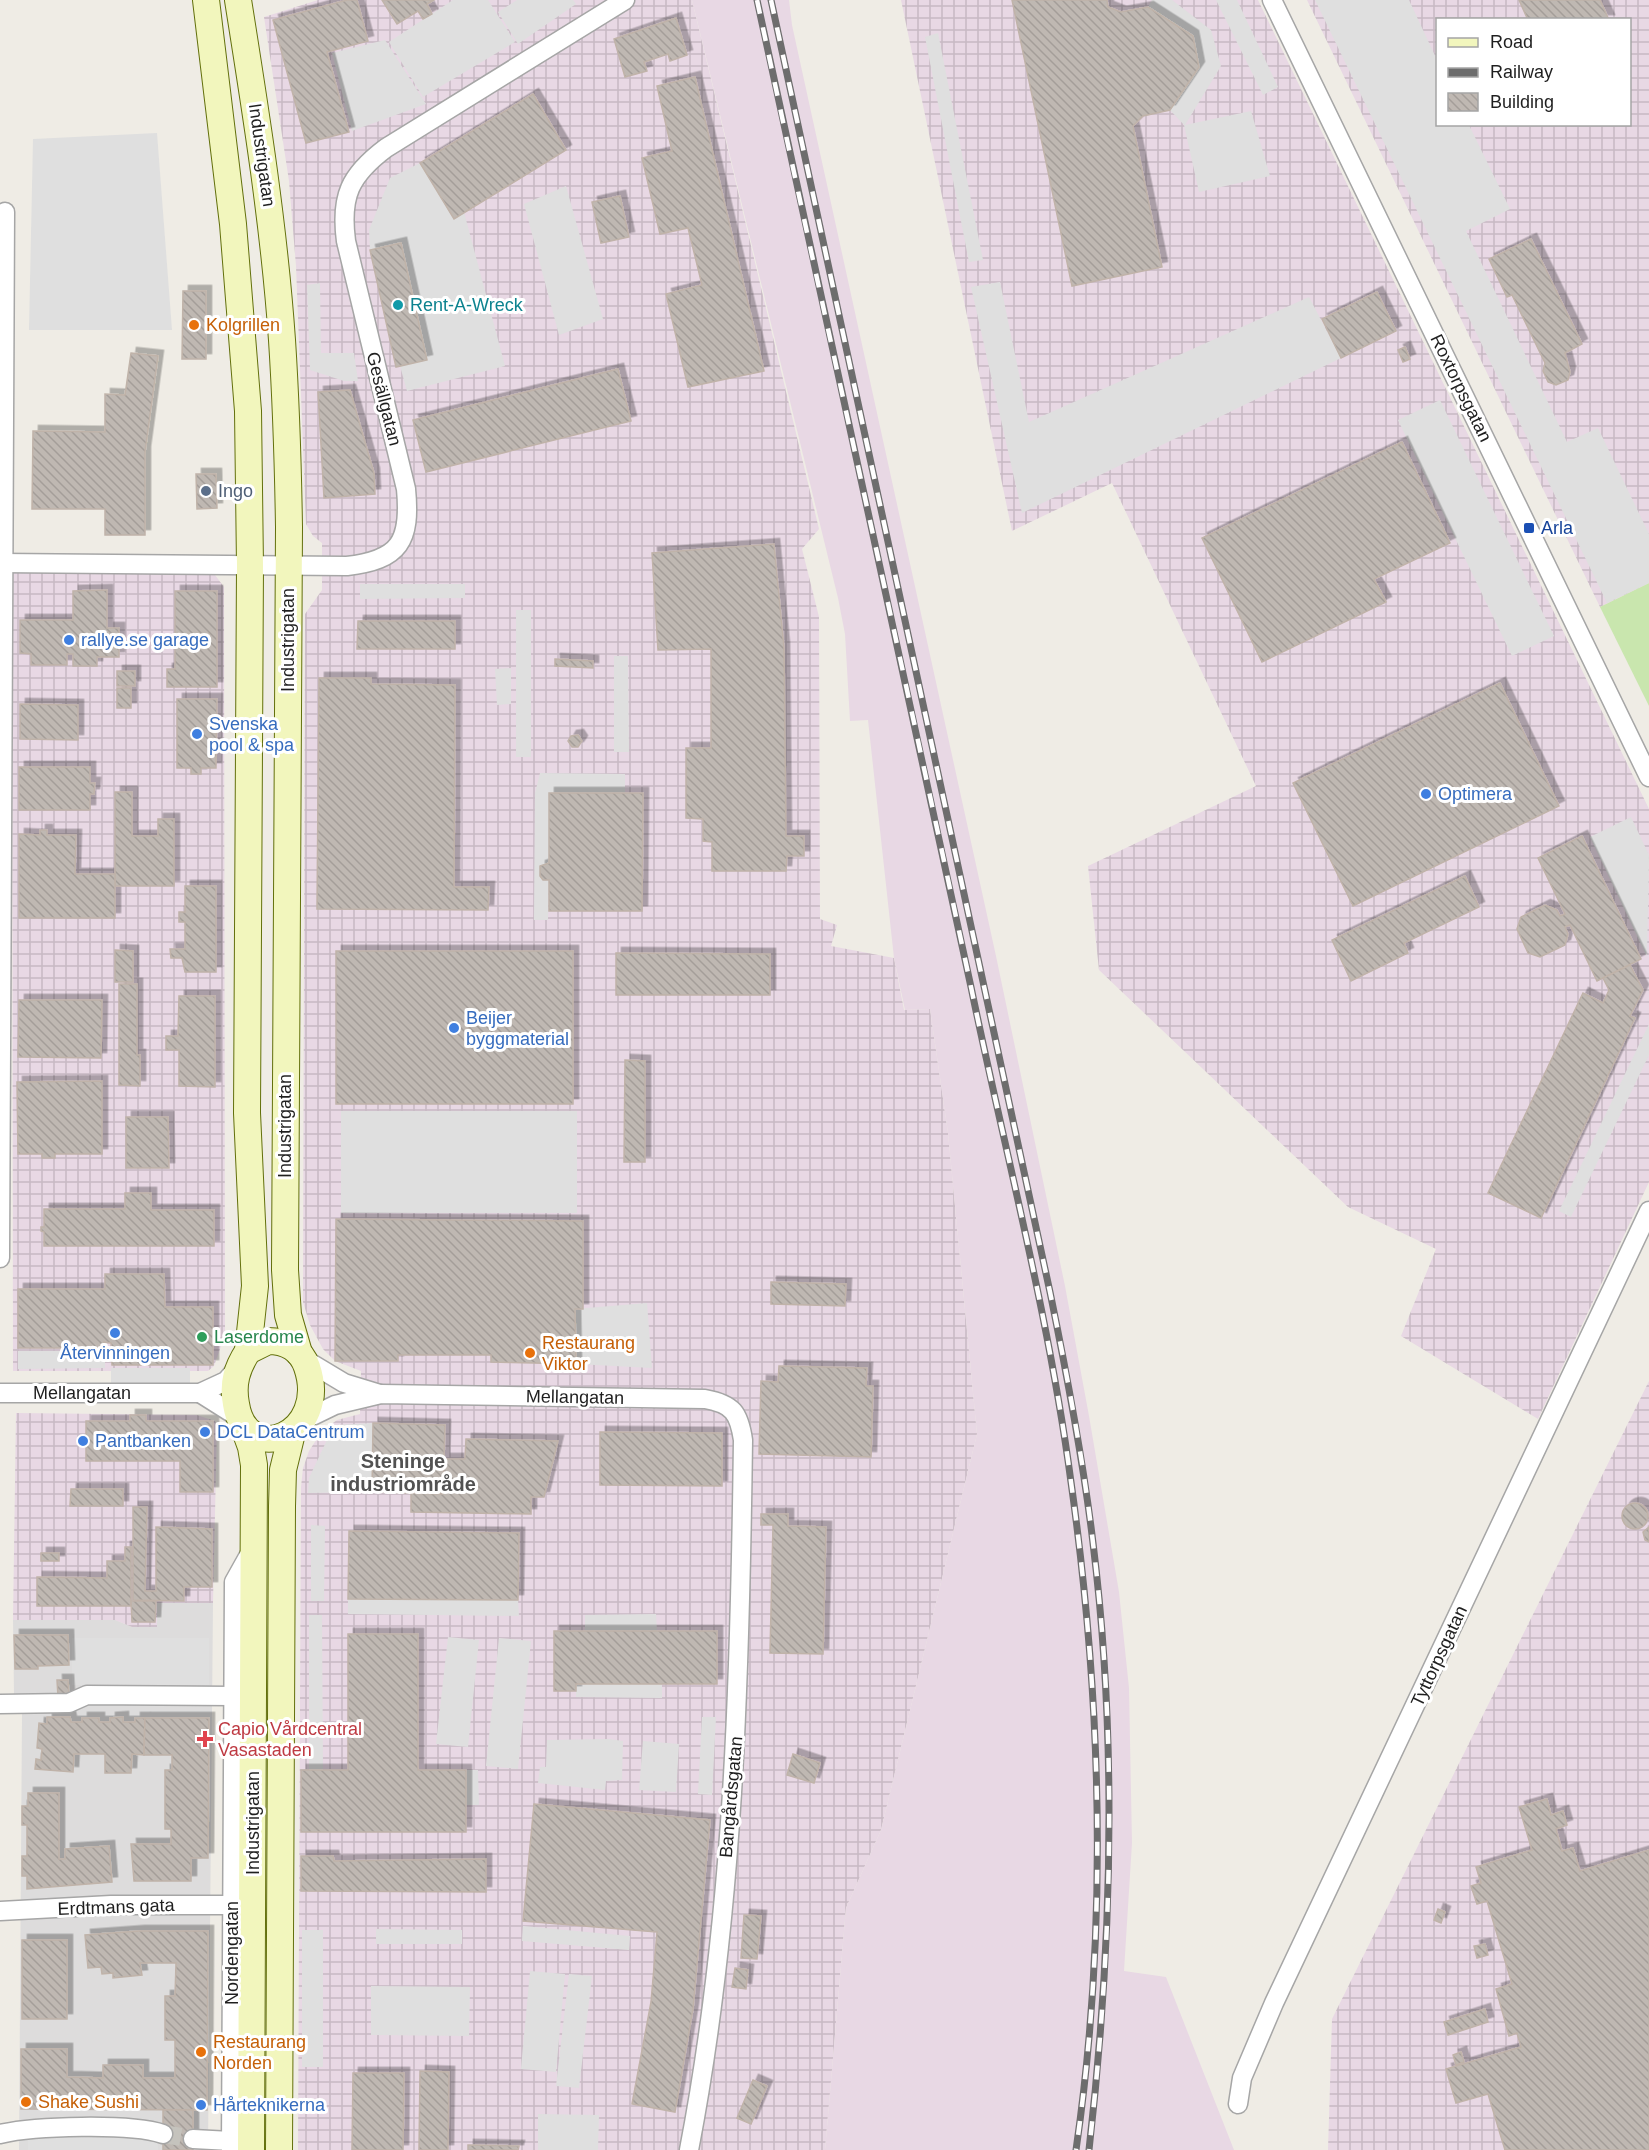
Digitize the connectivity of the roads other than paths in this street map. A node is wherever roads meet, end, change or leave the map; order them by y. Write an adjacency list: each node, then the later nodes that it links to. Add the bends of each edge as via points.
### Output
1 (206, 0): 7 (main road, Industrigatan, via 242,317)
2 (238, 0): 8 (main road, Industrigatan, via 279,305)
3 (625, 0): 8 (street, Gesällgatan, via 386,148 352,182 345,196 346,241 406,489 406,531 397,549 376,560 347,566)
4 (1272, 0): 9 (street, Roxtorpsgatan)
5 (5, 212): 6 (street)
6 (2, 563): 7 (street, Gesällgatan); 11 (street)
7 (250, 566): 8 (street, Gesällgatan); 13 (main road, Industrigatan, via 247,1113 255,1286)
8 (289, 567): 12 (main road, Industrigatan, via 285,1270 288,1315)
9 (1649, 777)
10 (1649, 1211): 25 (street, Tyttorpsgatan, via 1274,2003 1242,2078)
11 (0, 1258)
12 (301, 1356): 13 (main road, via 288,1344 276,1341 258,1344); 16 (street, Mellangatan, via 344,1383); 18 (main road, via 311,1391 308,1410)
13 (243, 1358): 15 (street, Mellangatan, via 226,1381); 17 (main road, via 234,1395)
14 (0, 1393): 15 (street, Mellangatan)
15 (200, 1393): 17 (street)
16 (381, 1394): 18 (street, Mellangatan, via 335,1405); 19 (street, Mellangatan, via 705,1399 730,1407 740,1422)
17 (241, 1421): 18 (main road, via 254,1435 263,1438 279,1438); 20 (main road, Industrigatan, via 254,1465)
18 (297, 1427): 30 (main road, Industrigatan, via 283,1470 282,1496)
19 (743, 1440): 31 (street, Bangårdsgatan, via 739,1702 731,1813 713,2009)
20 (254, 1546): 21 (street, Nordengatan, via 234,1582); 29 (main road, Industrigatan)
21 (234, 1696): 22 (street, via 87,1695 69,1703); 23 (street, Nordengatan)
22 (0, 1704)
23 (232, 1905): 24 (street, Erdtmans gata); 29 (street, Nordengatan)
24 (0, 1911)
25 (1238, 2104)
26 (163, 2134): 27 (street, via 132,2129 21,2128)
27 (6, 2139)
28 (193, 2139): 29 (street)
29 (238, 2147)
30 (279, 2150)
31 (689, 2150)

